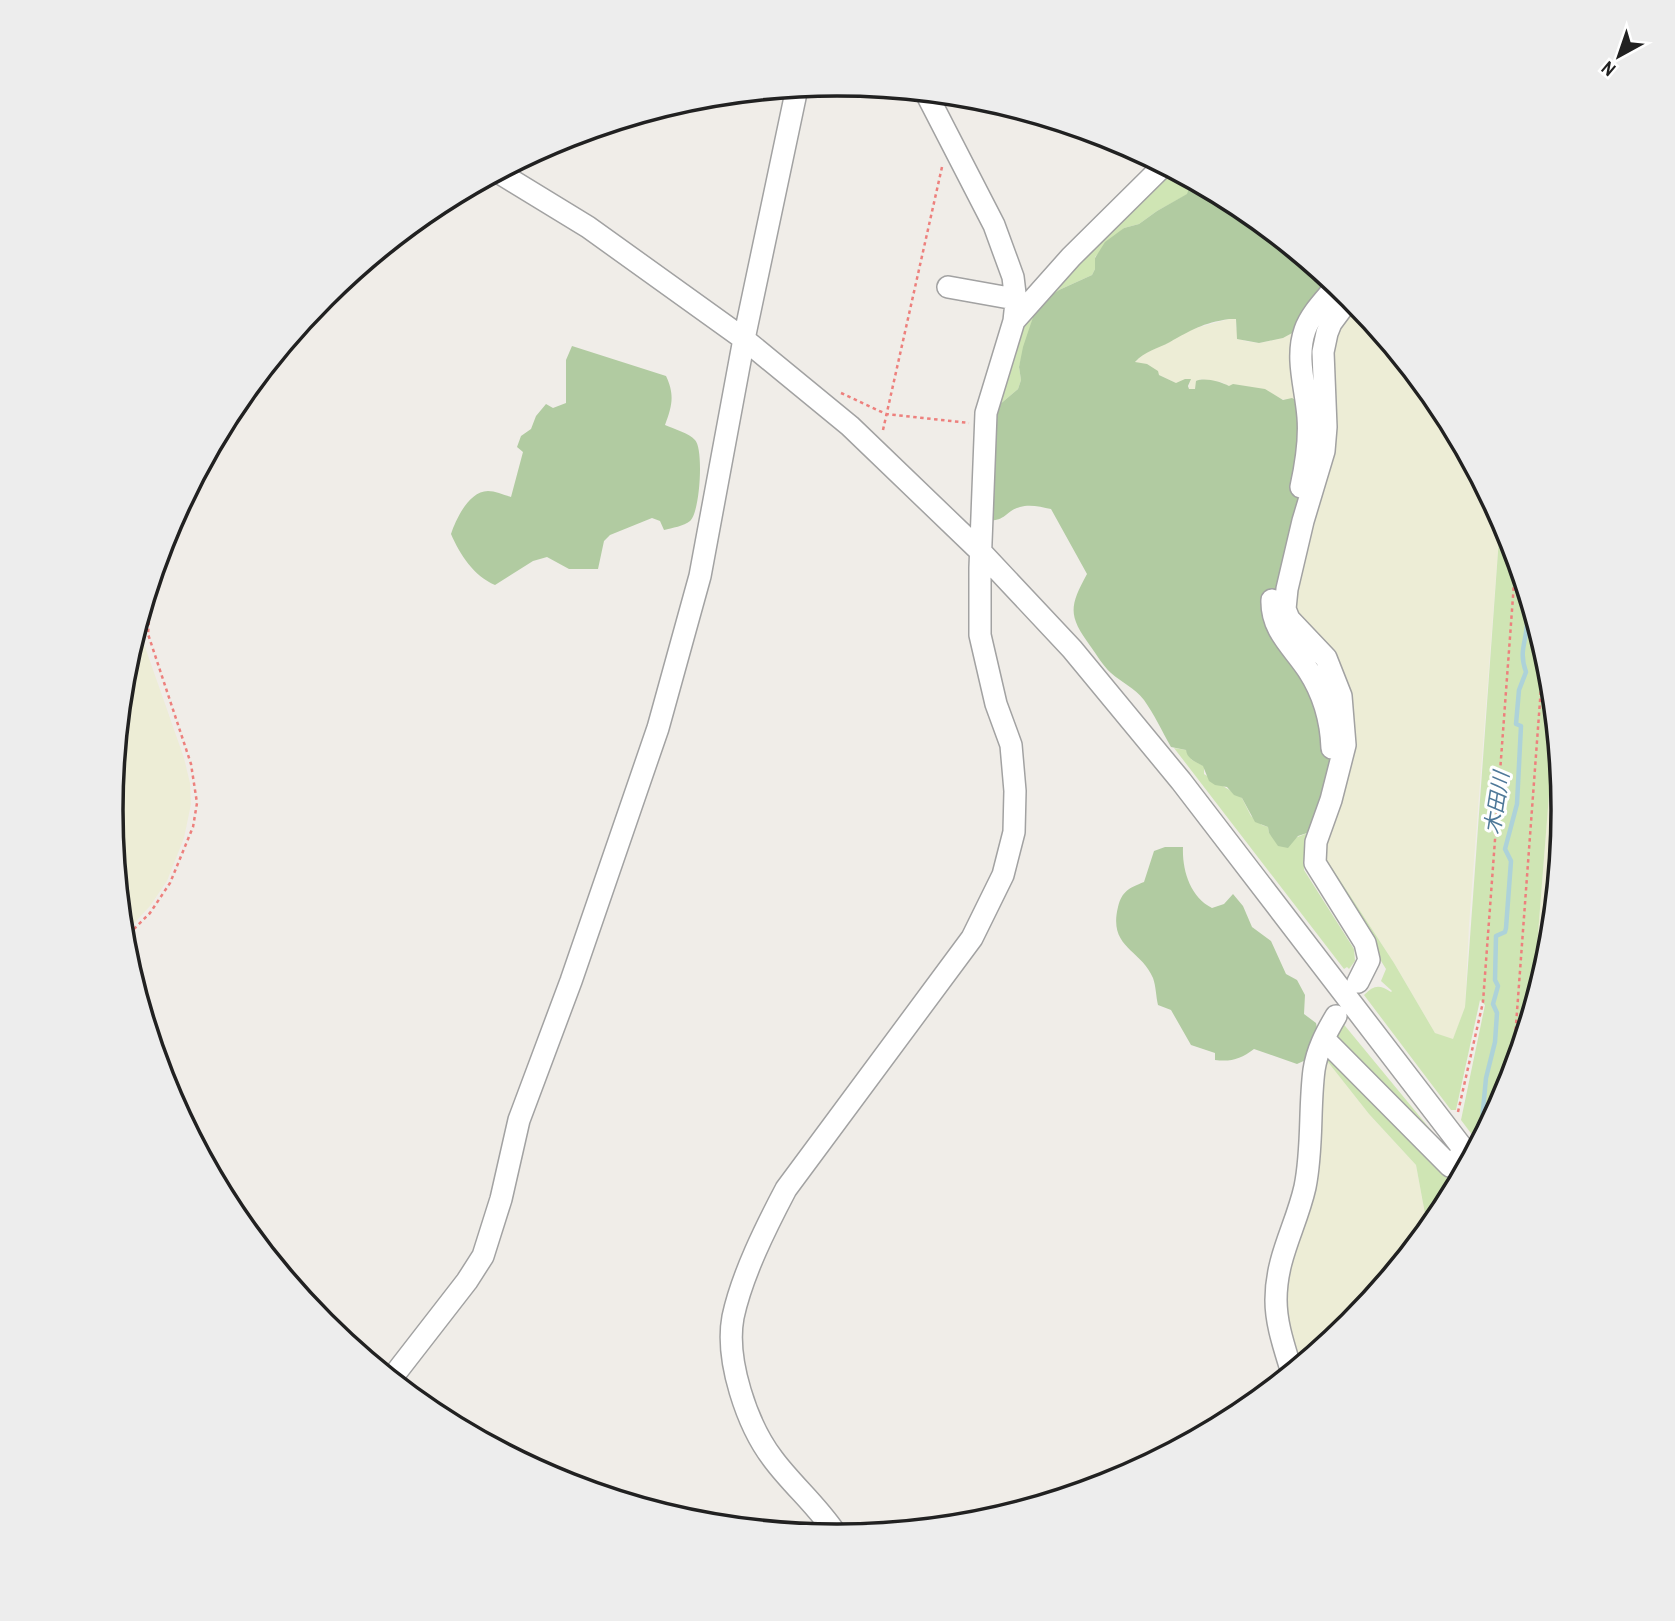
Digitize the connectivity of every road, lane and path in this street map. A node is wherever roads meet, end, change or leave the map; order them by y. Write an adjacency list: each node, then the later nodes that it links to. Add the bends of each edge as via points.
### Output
1 (795, 98): 11 (street)
2 (931, 102): 3 (street)
3 (953, 146): 8 (street, via 994,225 1013,277); 13 (path, via 943,159)
4 (1157, 172): 10 (street)
5 (507, 178): 11 (street, via 587,227)
6 (948, 287): 8 (street)
7 (1330, 293): 21 (street, via 1312,316 1303,339 1309,443 1271,608 1277,628 1309,671 1331,729 1329,775 1312,825)
8 (1015, 299): 10 (street)
9 (1344, 306): 21 (street, via 1331,323 1323,352 1324,452 1285,603 1289,619 1326,658 1341,696 1345,745)
10 (1014, 321): 14 (street)
11 (744, 339): 12 (street); 31 (street, via 700,576 658,728 519,1120 483,1256)
12 (824, 404): 13 (path, via 838,392); 15 (street)
13 (886, 414): 14 (path); 15 (path)
14 (986, 424): 16 (street)
15 (875, 450): 16 (street)
16 (981, 552): 28 (street, via 1072,649 1181,781); 32 (street, via 980,635 1011,745 1016,791 1014,832 1003,875 972,939 786,1189 760,1241 733,1319 733,1363 754,1427 771,1457)
17 (1514, 581): 27 (path, via 1483,1002)
18 (149, 623): 19 (path)
19 (148, 634): 22 (path, via 191,764 197,803 193,827 170,883)
20 (1541, 688): 26 (path)
21 (1318, 835): 23 (street, via 1315,863 1369,955)
22 (133, 930)
23 (1358, 982)
24 (1336, 1016): 25 (street)
25 (1324, 1038): 29 (street, via 1450,1166); 30 (street, via 1314,1069 1305,1184 1277,1280 1279,1327)
26 (1514, 1040)
27 (1461, 1102)
28 (1465, 1151)
29 (1460, 1160)
30 (1289, 1363)
31 (397, 1372)
32 (828, 1525)

